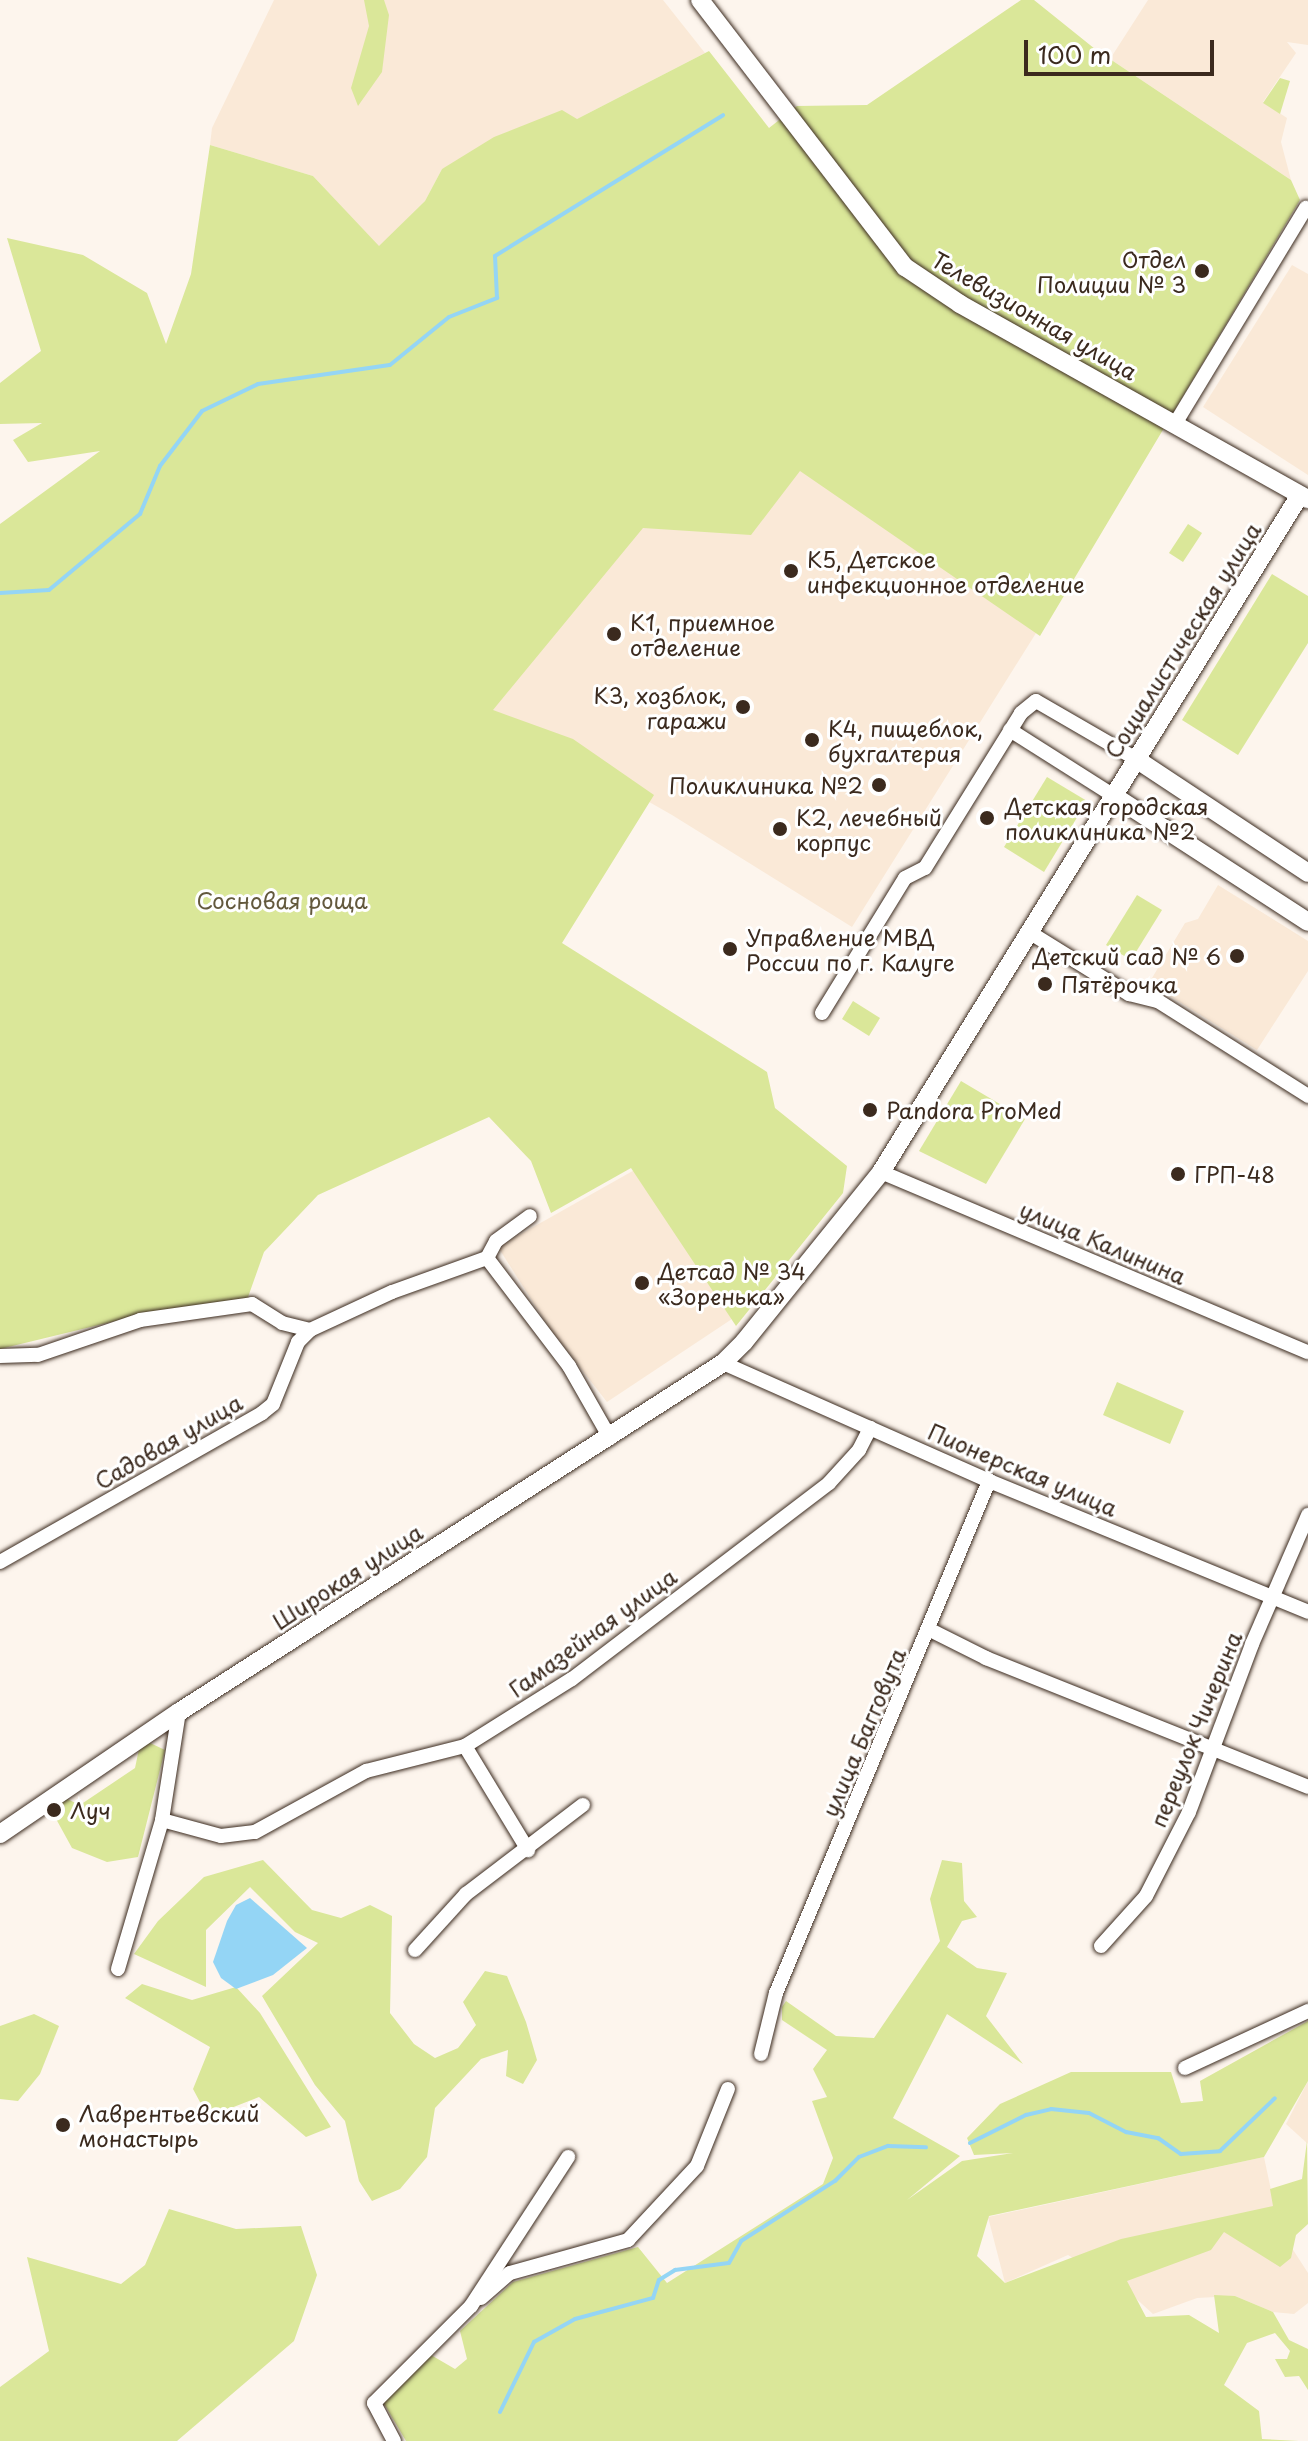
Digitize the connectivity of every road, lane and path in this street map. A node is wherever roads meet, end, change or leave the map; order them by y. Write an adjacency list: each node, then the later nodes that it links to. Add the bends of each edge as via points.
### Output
1 (700, 0): 3 (street, Телевизионная улица, via 905,267 960,304)
2 (1306, 208): 3 (street)
3 (1175, 424): 4 (street, Телевизионная улица)
4 (1304, 497): 6 (street, Социалистическая улица)
5 (1010, 730): 6 (street, via 1036,701); 7 (street); 11 (street, via 925,868 905,878)
6 (1136, 759): 7 (street, Социалистическая улица); 8 (street)
7 (1114, 796): 9 (street); 10 (street, Социалистическая улица)
8 (1308, 873)
9 (1308, 922)
10 (1029, 932): 12 (street, via 1129,994 1162,1004); 13 (street, Социалистическая улица)
11 (822, 1013)
12 (1308, 1096)
13 (881, 1172): 17 (street, улица Калинина); 19 (street, Социалистическая улица)
14 (530, 1216): 15 (street, via 496,1241)
15 (487, 1258): 16 (street, via 392,1292); 21 (street, via 569,1366)
16 (310, 1330): 18 (street, via 282,1323 252,1304 140,1320 38,1355); 24 (street, Садовая улица, via 298,1342 273,1404 262,1413)
17 (1308, 1352)
18 (0, 1356)
19 (723, 1363): 20 (street, Пионерская улица); 21 (street, Широкая улица)
20 (870, 1428): 22 (street, Пионерская улица); 29 (street, Гамазейная улица, via 859,1450 829,1483 572,1679)
21 (610, 1438): 28 (street, Широкая улица)
22 (989, 1481): 25 (street, Пионерская улица); 27 (street)
23 (1308, 1515): 25 (street, переулок Чичерина)
24 (0, 1562)
25 (1273, 1597): 26 (street, Пионерская улица); 30 (street, переулок Чичерина)
26 (1308, 1612)
27 (930, 1630): 30 (street, улица Багговута); 40 (street, улица Багговута, via 776,1993)
28 (179, 1712): 33 (street); 34 (street, Широкая улица)
29 (465, 1746): 33 (street, Гамазейная улица, via 366,1771 255,1832 221,1836); 35 (street)
30 (1211, 1750): 31 (street, улица Багговута); 36 (street, переулок Чичерина, via 1189,1812 1146,1896)
31 (1308, 1787)
32 (583, 1805): 35 (street)
33 (162, 1820): 38 (street)
34 (0, 1834)
35 (528, 1850): 37 (street, via 466,1894)
36 (1101, 1946)
37 (415, 1950)
38 (118, 1969)
39 (1308, 2011): 41 (street)
40 (761, 2054)
41 (1185, 2068)
42 (728, 2089): 44 (street, via 697,2166 628,2240 510,2273)
43 (568, 2157): 44 (street)
44 (471, 2306): 45 (street, via 374,2403)
45 (394, 2441)

